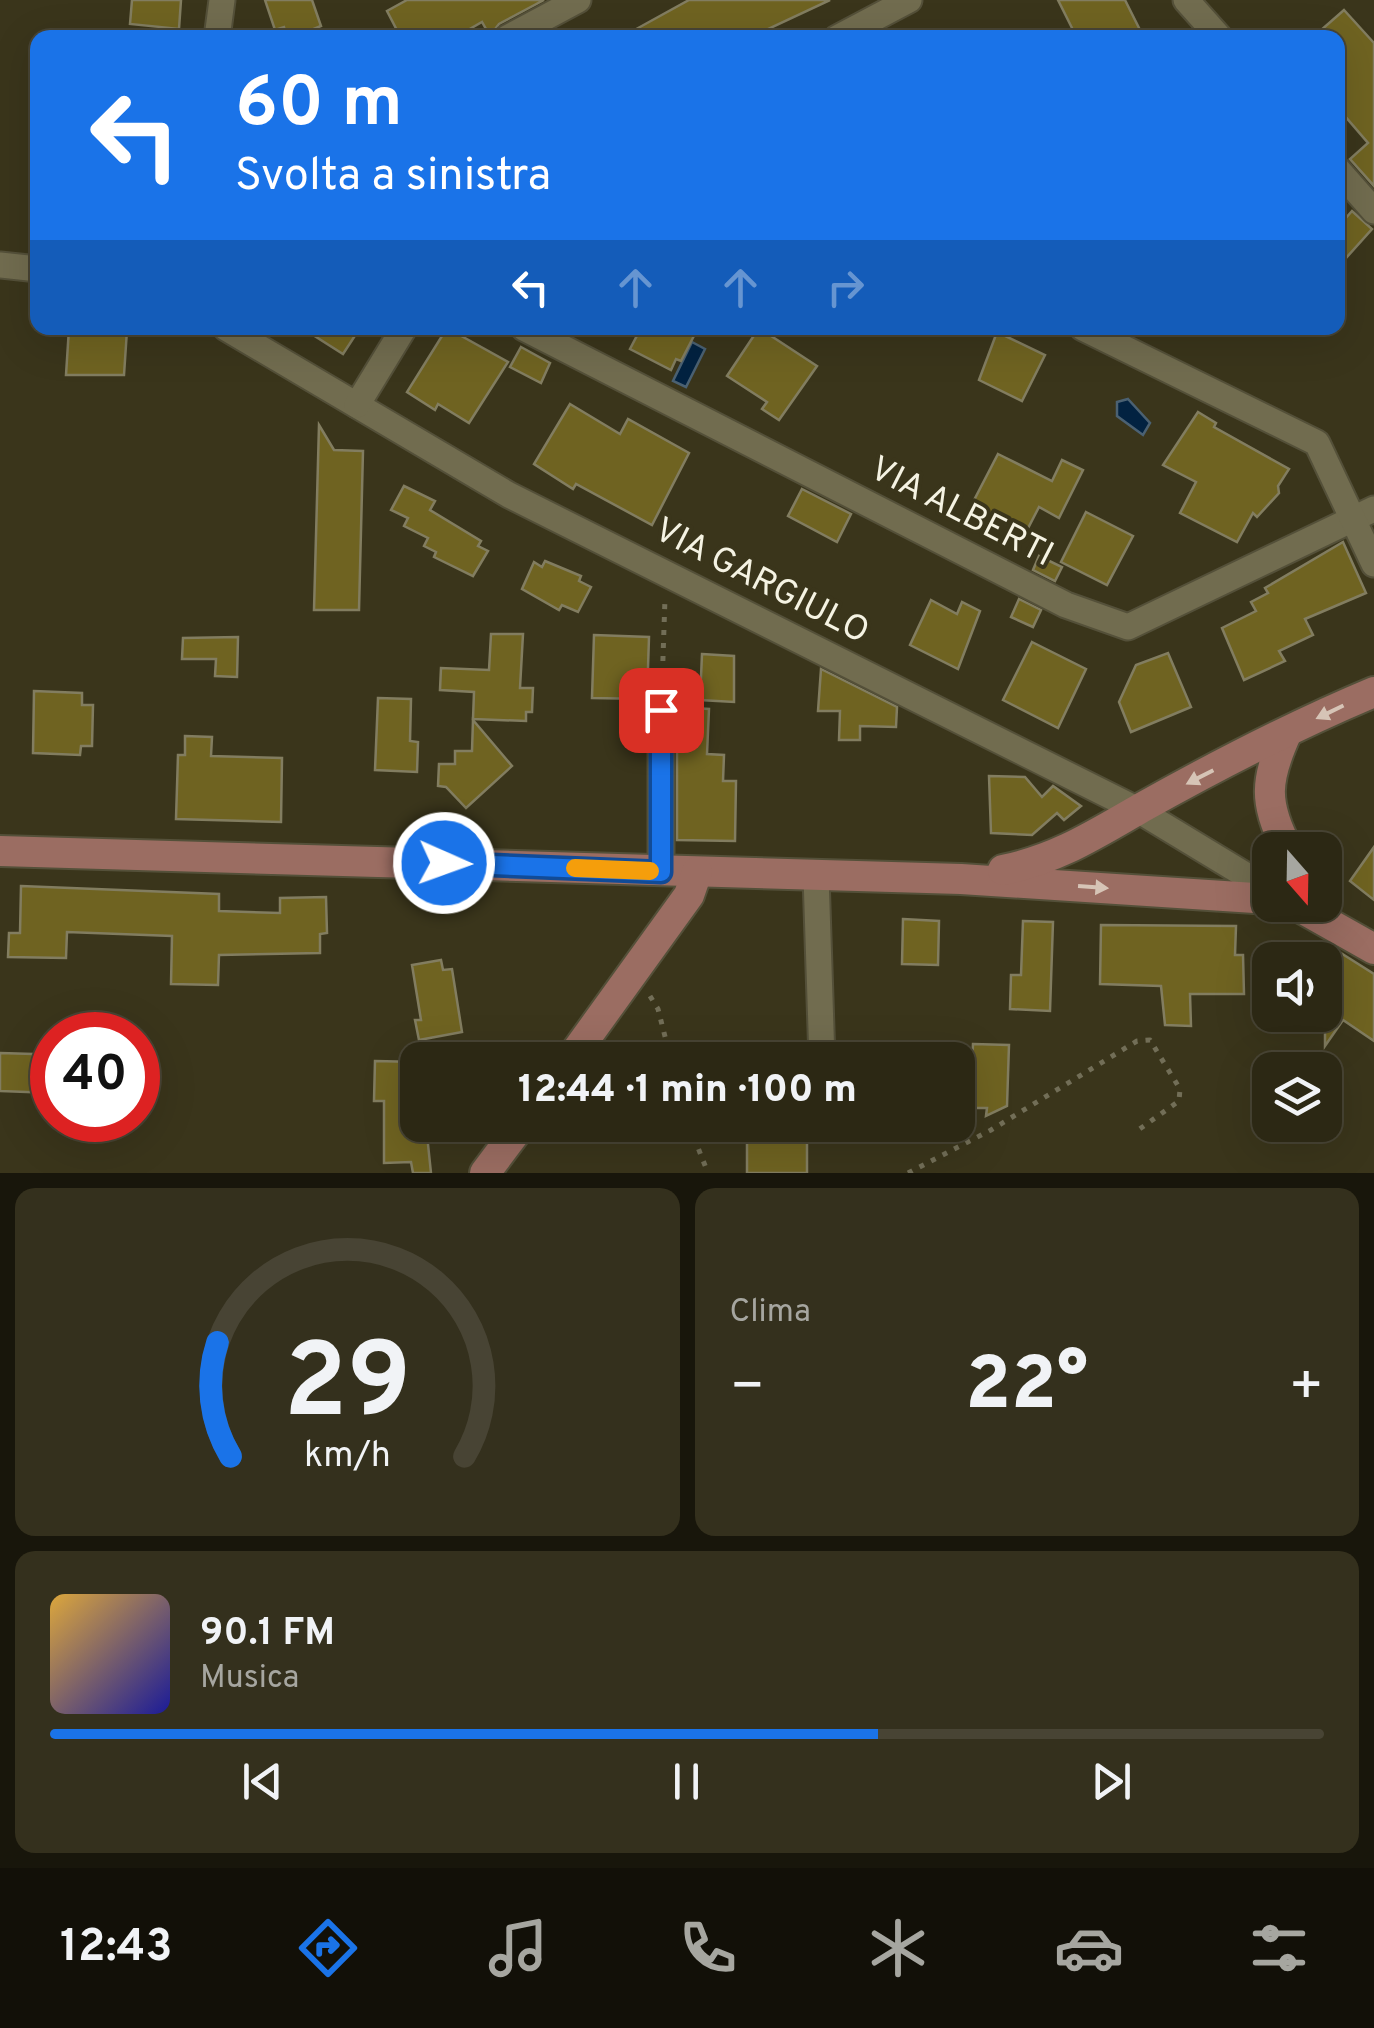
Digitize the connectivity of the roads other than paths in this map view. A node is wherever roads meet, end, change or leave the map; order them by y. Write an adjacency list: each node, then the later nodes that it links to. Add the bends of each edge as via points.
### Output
1 (222, 0): 5 (street)
2 (578, 0): 6 (street)
3 (909, 0): 7 (street)
4 (1186, 0): 8 (street)
5 (218, 30)
6 (522, 30)
7 (851, 30)
8 (1213, 30)
9 (1345, 178): 10 (street)
10 (1374, 212)
11 (0, 265): 12 (street)
12 (30, 268)
13 (238, 335): 17 (street, VIA GARGIULO)
14 (400, 335): 17 (street)
15 (538, 335): 18 (street, VIA ALBERTI, via 1066,605 1128,628)
16 (1097, 335): 18 (street, via 1317,443)
17 (358, 405): 23 (street, VIA GARGIULO, via 509,495)
18 (1364, 514): 19 (street)
19 (1374, 564)
20 (1374, 692): 22 (street, one-way to 22)
21 (661, 710): 26 (street)
22 (1286, 732): 23 (street, one-way to 23); 24 (street, via 1269,771 1269,806)
23 (1138, 810): 29 (street, via 1044,862); 30 (street, VIA GARGIULO)
24 (1280, 832)
25 (0, 851): 26 (street)
26 (661, 872): 27 (street)
27 (697, 872): 28 (street); 35 (street, via 689,896)
28 (816, 876): 29 (street); 36 (street)
29 (961, 878): 31 (street, one-way to 31)
30 (1252, 879)
31 (1252, 898)
32 (1342, 916): 34 (street)
33 (1326, 922): 34 (street)
34 (1374, 949)
35 (583, 1042)
36 (821, 1042)
37 (508, 1142): 38 (street)
38 (485, 1173)

